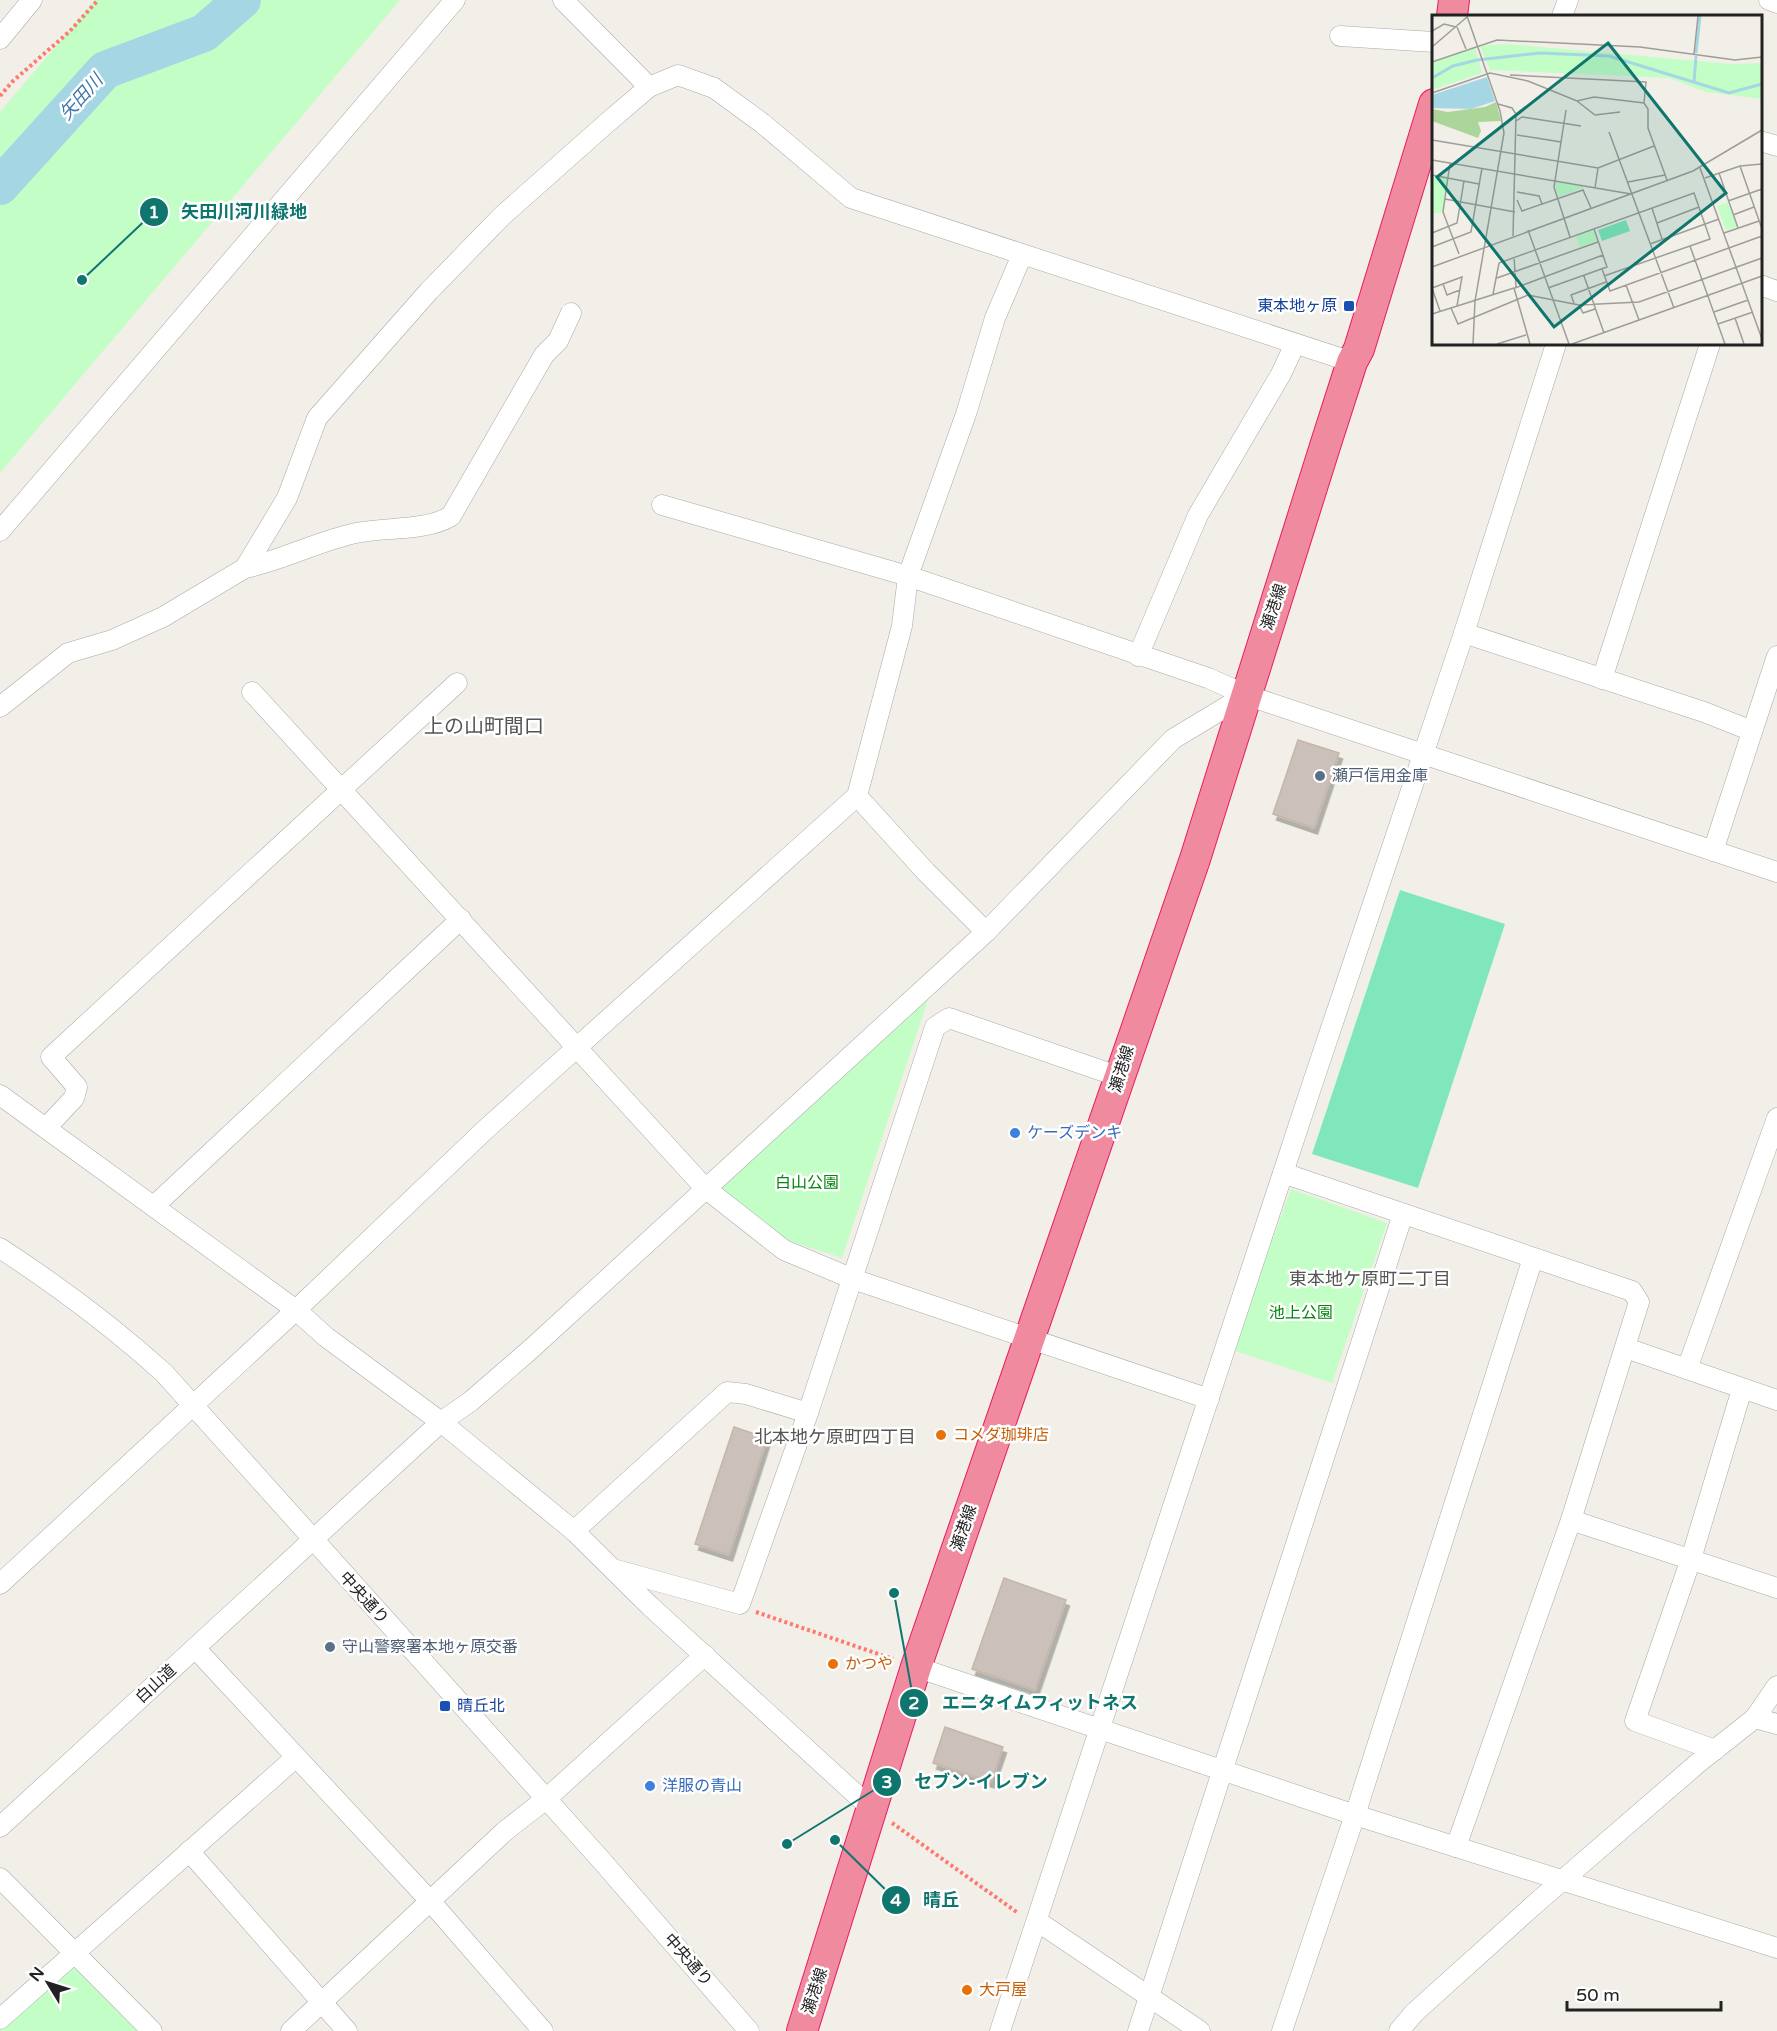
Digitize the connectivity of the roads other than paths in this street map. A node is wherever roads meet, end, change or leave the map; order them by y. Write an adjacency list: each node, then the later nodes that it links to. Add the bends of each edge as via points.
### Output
1 (32, 0): 11 (street)
2 (455, 0): 26 (street)
3 (563, 0): 13 (street)
4 (1454, 0): 8 (highway)
5 (1568, 0): 9 (street)
6 (1769, 0): 7 (street)
7 (1777, 3)
8 (1452, 15)
9 (1562, 15)
10 (1340, 36): 12 (street)
11 (0, 39)
12 (1432, 42)
13 (649, 87): 17 (street, via 678,75 714,88 851,198); 27 (street, via 502,216 429,291 317,418 287,498)
14 (1432, 111): 24 (highway, 瀬港線)
15 (1762, 141): 16 (street)
16 (1777, 146)
17 (1022, 255): 21 (street); 28 (street, via 995,318 966,414)
18 (1762, 285): 19 (street)
19 (1777, 291)
20 (571, 313): 27 (street, via 558,341 544,355 451,516 438,524 355,533 277,561)
21 (1295, 344): 24 (street); 30 (street, via 1198,515)
22 (1556, 345): 29 (street)
23 (1710, 345): 32 (street)
24 (1352, 362): 35 (highway, 瀬港線)
25 (662, 506): 28 (street)
26 (0, 531)
27 (245, 568): 36 (street, via 163,617 112,640 68,653)
28 (908, 576): 30 (street); 40 (street, via 902,626)
29 (1464, 633): 32 (street); 38 (street)
30 (1138, 656): 35 (street, via 1208,678)
31 (1777, 656): 37 (street)
32 (1602, 679): 37 (street)
33 (457, 683): 39 (street)
34 (252, 692): 39 (street)
35 (1246, 695): 38 (street); 44 (street, 白山道, via 1173,739); 46 (highway, 瀬港線)
36 (0, 706)
37 (1752, 731): 41 (street)
38 (1424, 753): 41 (street); 50 (street)
39 (340, 790): 43 (street); 49 (street, via 51,1057 77,1087 74,1098)
40 (857, 796): 44 (street); 45 (street)
41 (1713, 851): 42 (street)
42 (1777, 872)
43 (461, 919): 45 (street); 52 (street)
44 (986, 932): 51 (street, 白山道)
45 (577, 1046): 51 (street); 57 (street)
46 (1120, 1077): 56 (street, via 949,1018 935,1027); 58 (highway, 瀬港線)
47 (0, 1095): 49 (street)
48 (1777, 1118): 60 (street)
49 (46, 1127): 52 (street)
50 (1283, 1173): 53 (street); 62 (street)
51 (705, 1188): 56 (street, via 784,1250); 66 (street, 白山道, via 531,1349)
52 (154, 1206): 57 (street)
53 (1403, 1214): 55 (street); 83 (street)
54 (0, 1248): 64 (street, 中央通り, via 61,1288 128,1341)
55 (1533, 1258): 59 (street, via 1632,1291 1639,1302); 86 (street)
56 (853, 1279): 58 (street); 65 (street)
57 (296, 1310): 64 (street); 66 (street, via 326,1337)
58 (1030, 1340): 62 (street); 76 (highway, 瀬港線)
59 (1626, 1348): 60 (street); 67 (street)
60 (1687, 1369): 61 (street)
61 (1742, 1389): 63 (street); 70 (street)
62 (1209, 1399): 80 (street)
63 (1777, 1400)
64 (193, 1406): 69 (street, 中央通り); 72 (street)
65 (808, 1413): 68 (street, via 727,1392); 71 (street, via 740,1604)
66 (441, 1422): 68 (street); 69 (street, 白山道)
67 (1571, 1520): 70 (street); 88 (street)
68 (574, 1531): 71 (street)
69 (312, 1540): 74 (street, 白山道); 84 (street, 中央通り)
70 (1691, 1559): 73 (street); 81 (street, via 1635,1721)
71 (610, 1568): 75 (street)
72 (0, 1584)
73 (1777, 1588)
74 (195, 1648): 82 (street); 87 (street, 白山道)
75 (705, 1655): 84 (street); 85 (street)
76 (916, 1667): 80 (street); 85 (highway, 瀬港線)
77 (1777, 1686): 78 (street)
78 (1755, 1718): 79 (street); 81 (street)
79 (1777, 1724)
80 (1100, 1728): 83 (street); 93 (street)
81 (1715, 1750): 91 (street)
82 (295, 1758): 89 (street); 92 (street)
83 (1221, 1769): 86 (street); 96 (street)
84 (546, 1799): 92 (street, via 505,1831); 103 (street, 中央通り)
85 (872, 1809): 104 (highway, 瀬港線)
86 (1355, 1815): 88 (street); 108 (street)
87 (0, 1827)
88 (1456, 1847): 91 (street)
89 (189, 1851): 95 (street); 97 (street)
90 (0, 1878): 95 (street)
91 (1565, 1881): 94 (street); 109 (street, via 1414,2013)
92 (431, 1902): 97 (street); 102 (street)
93 (1036, 1923): 96 (street); 105 (street)
94 (1777, 1948)
95 (74, 1953): 98 (street); 99 (street)
96 (1151, 1995): 106 (street); 107 (street)
97 (323, 2004): 100 (street); 101 (street)
98 (0, 2019)
99 (152, 2031)
100 (291, 2031)
101 (347, 2031)
102 (543, 2031)
103 (749, 2031)
104 (802, 2031)
105 (1000, 2031)
106 (1137, 2031)
107 (1200, 2031)
108 (1282, 2031)
109 (1399, 2031)

